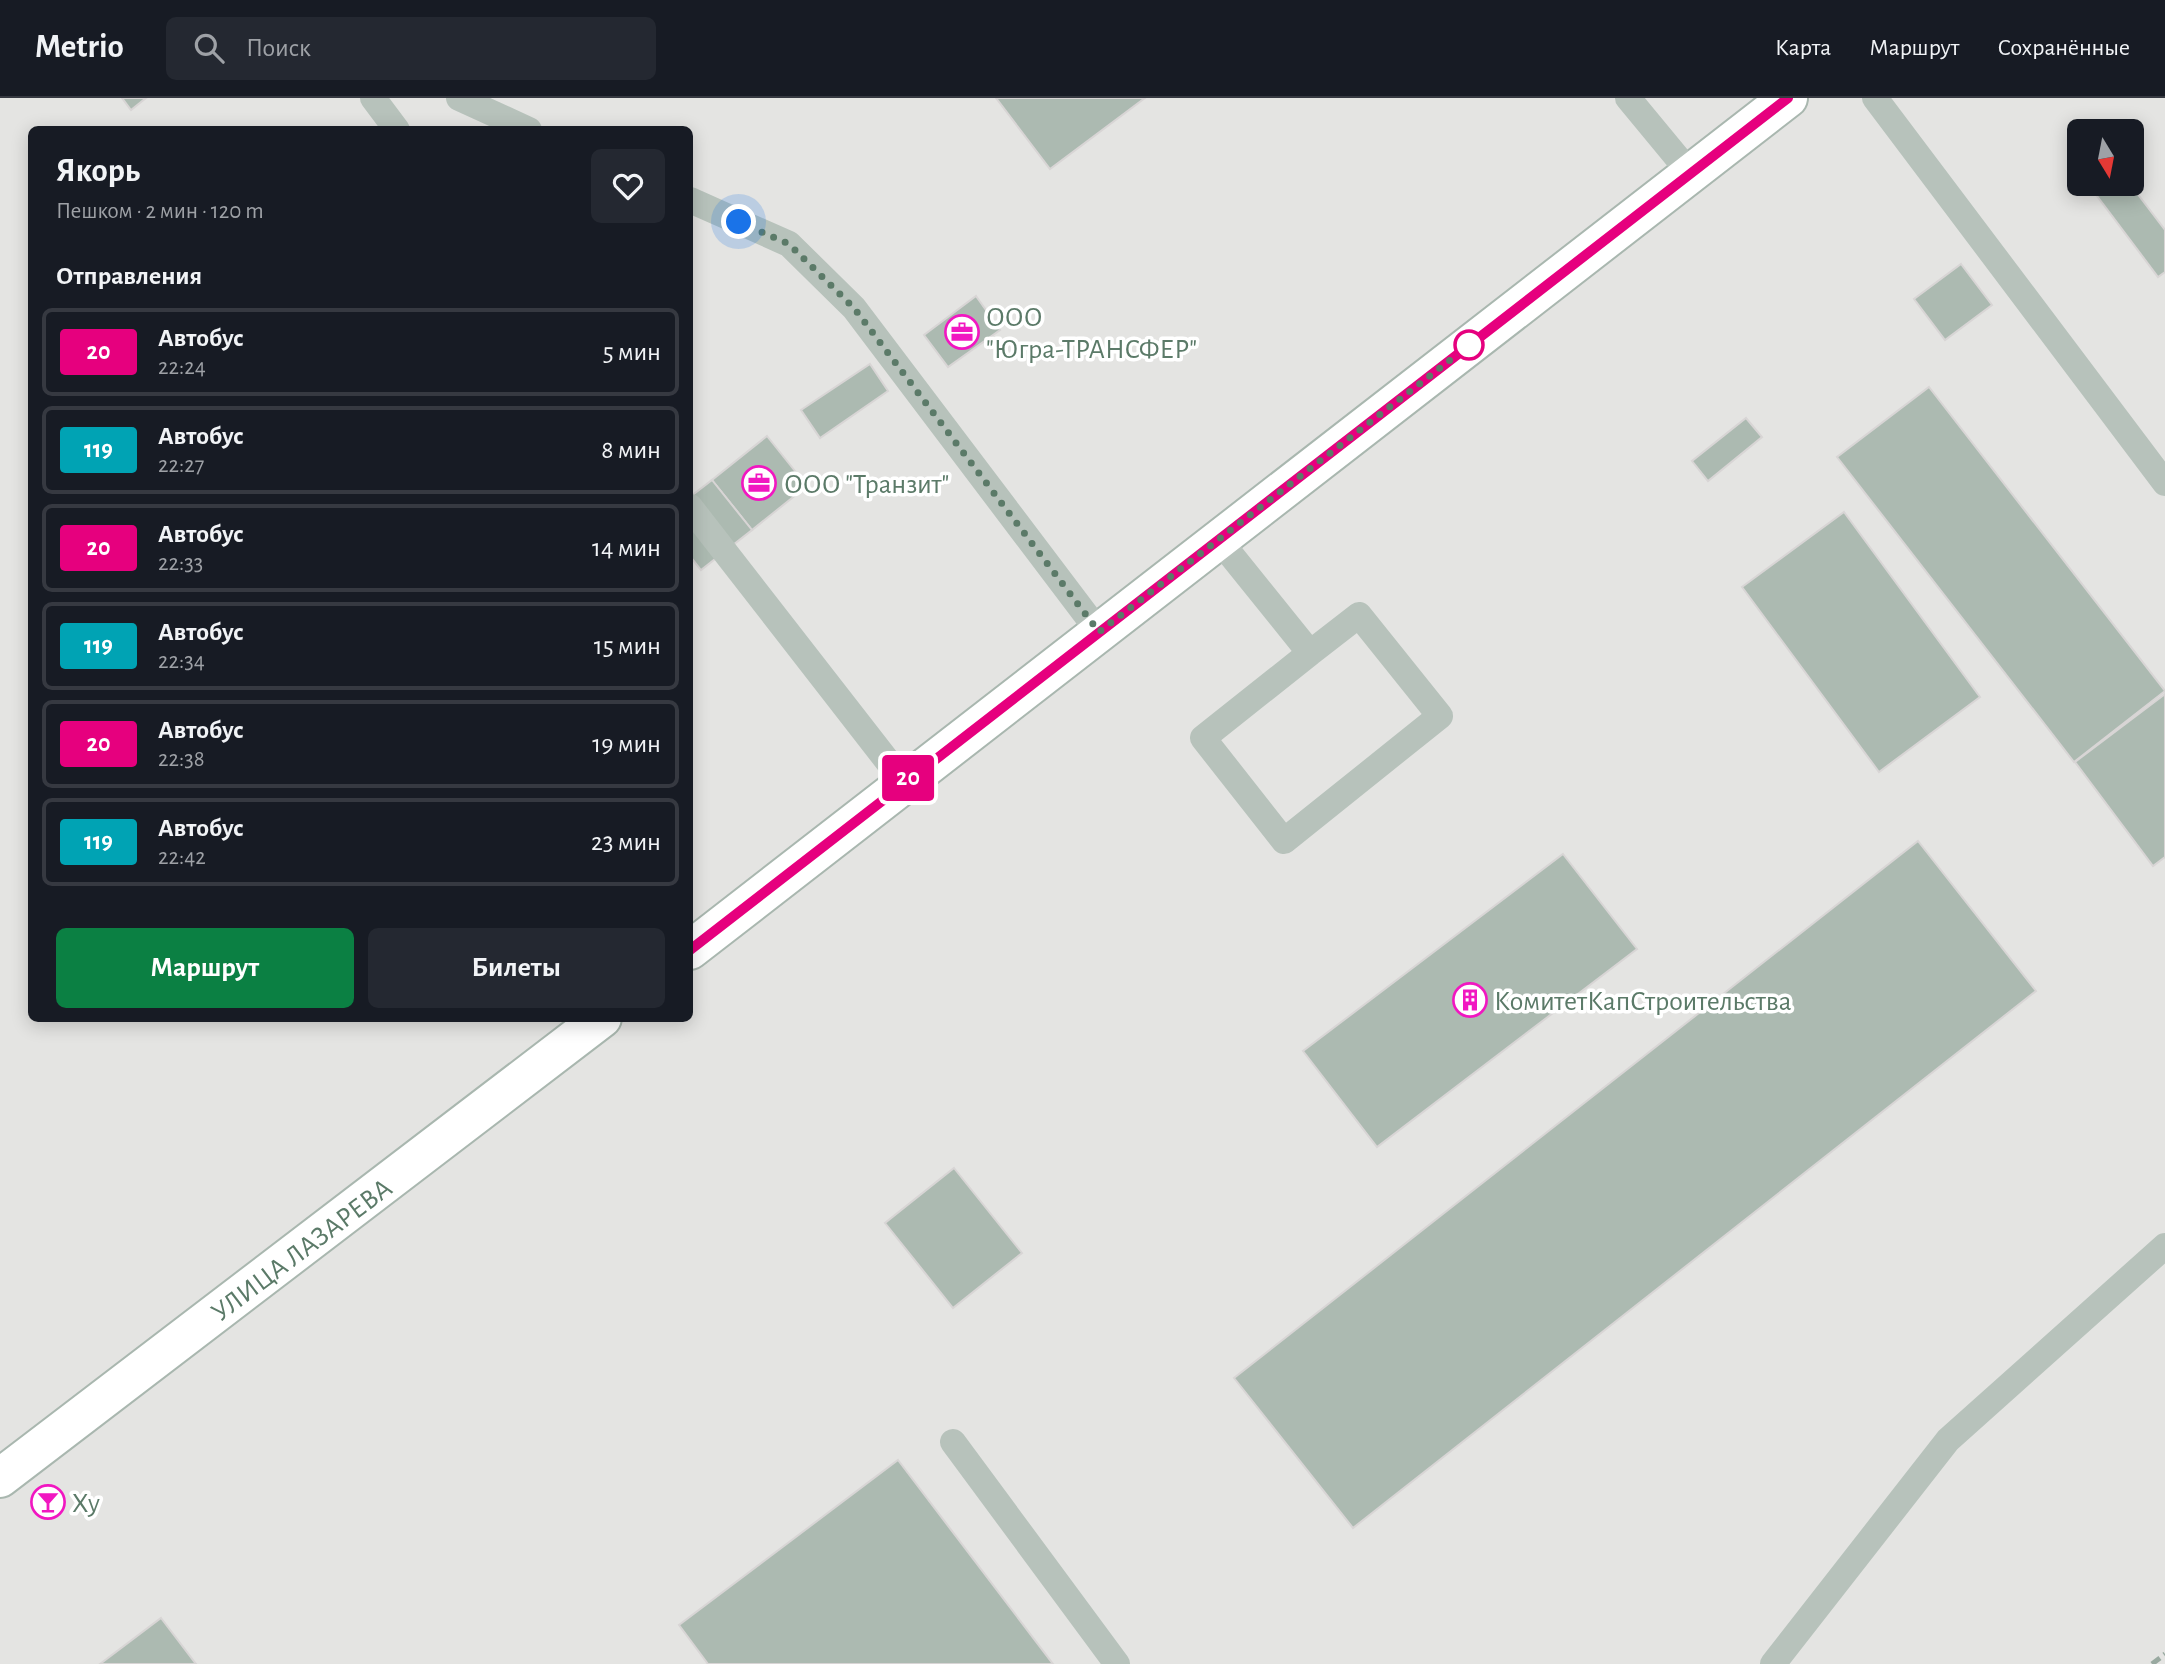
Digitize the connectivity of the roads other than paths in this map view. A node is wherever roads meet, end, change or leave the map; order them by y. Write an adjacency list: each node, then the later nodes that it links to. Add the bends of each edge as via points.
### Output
1 (373, 98): 6 (lane)
2 (459, 98): 7 (lane)
3 (1629, 98): 8 (lane)
4 (1788, 98): 8 (main road)
5 (1875, 98): 10 (lane)
6 (394, 126)
7 (520, 126)
8 (1690, 173): 12 (main road)
9 (693, 201): 13 (lane, via 789,244 854,308)
10 (2165, 484)
11 (693, 511): 15 (lane)
12 (1219, 540): 13 (main road); 14 (lane)
13 (1099, 632): 15 (main road)
14 (1310, 653): 14 (lane, via 1359,615 1440,716 1284,841 1203,738)
15 (903, 781): 16 (main road)
16 (693, 948)
17 (597, 1022): 20 (main road, УЛИЦА ЛАЗАРЕВА)
18 (2165, 1246): 22 (lane, via 1948,1440)
19 (953, 1442): 21 (lane)
20 (5, 1466)
21 (1116, 1664)
22 (1773, 1664)

